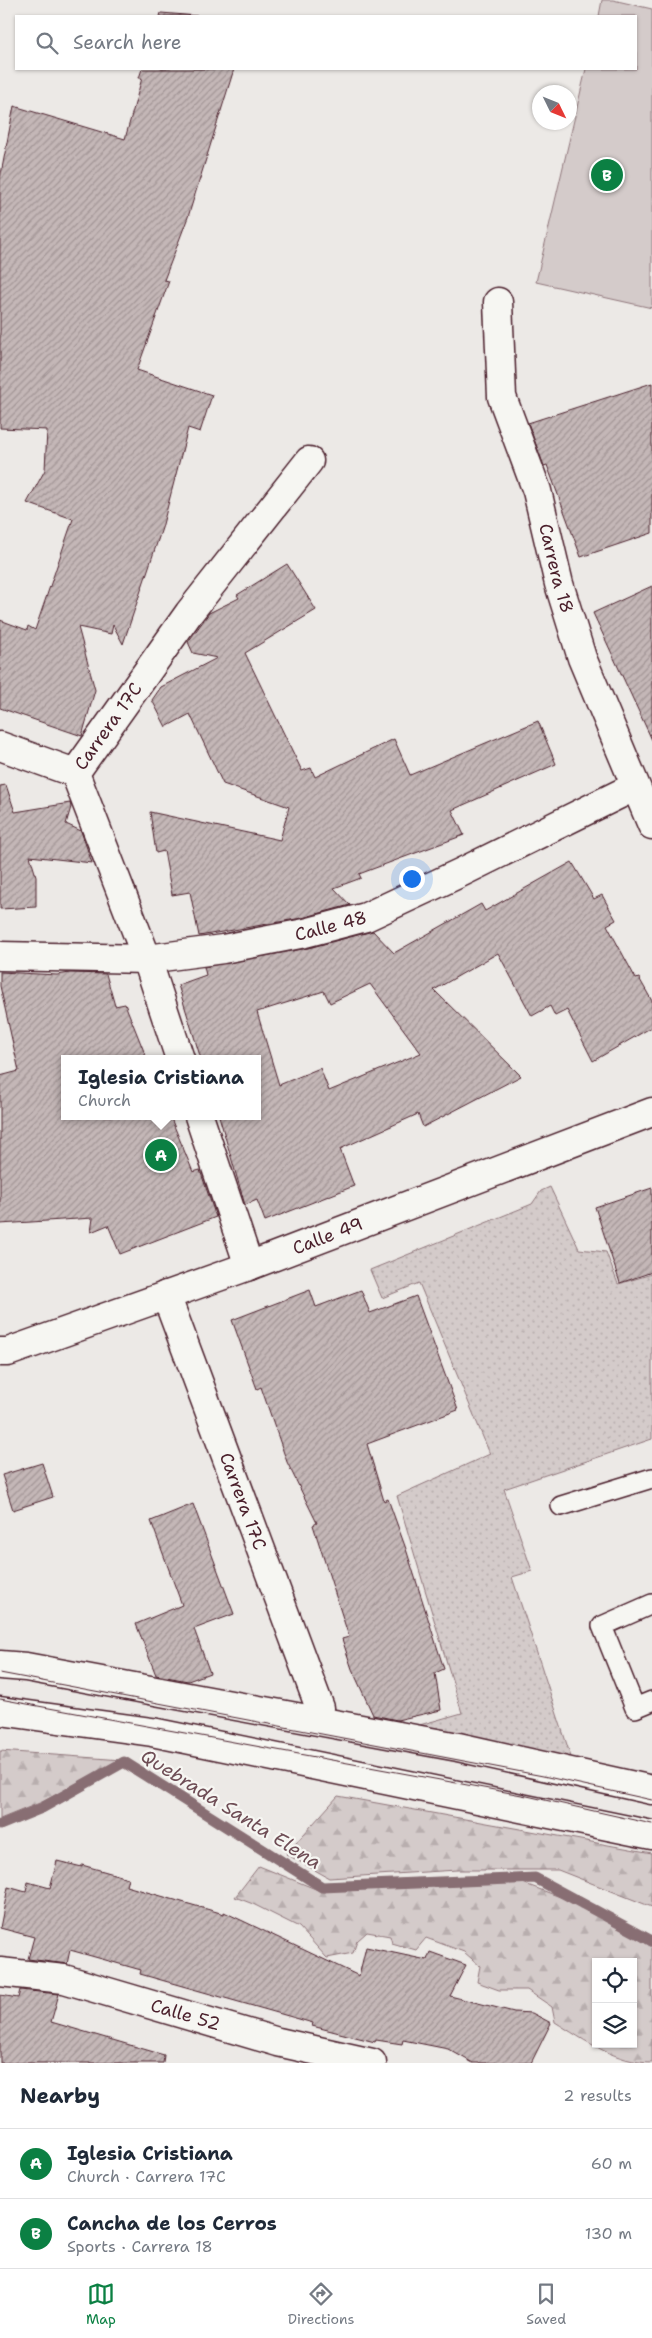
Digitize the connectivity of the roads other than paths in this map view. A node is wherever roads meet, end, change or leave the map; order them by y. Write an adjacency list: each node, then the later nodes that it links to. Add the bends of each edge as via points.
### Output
1 (498, 302): 5 (street, Carrera 18, via 502,397 538,491 559,584 582,658)
2 (309, 461): 4 (street, Carrera 17C, via 189,613)
3 (0, 746): 4 (street)
4 (75, 773): 8 (street, Carrera 17C)
5 (634, 787): 6 (street, Carrera 18); 8 (street, Calle 48, via 366,916 305,933 223,949)
6 (652, 825)
7 (0, 956): 8 (street, Calle 48)
8 (146, 959): 9 (street, Carrera 17C)
9 (179, 1055)
10 (652, 1112): 12 (street, Calle 49)
11 (200, 1120): 12 (street)
12 (249, 1266): 13 (street, Calle 49)
13 (166, 1295): 14 (street, Calle 49, via 8,1352); 20 (street, Carrera 17C)
14 (0, 1352)
15 (652, 1478): 16 (lane)
16 (561, 1506)
17 (652, 1604): 19 (lane, via 602,1626 635,1708)
18 (0, 1665): 22 (street, via 458,1747)
19 (652, 1700)
20 (320, 1708)
21 (0, 1711): 23 (street, via 152,1732)
22 (652, 1790)
23 (652, 1835)
24 (0, 1972): 25 (street, Calle 52, via 64,1979 278,2042)
25 (372, 2063)

